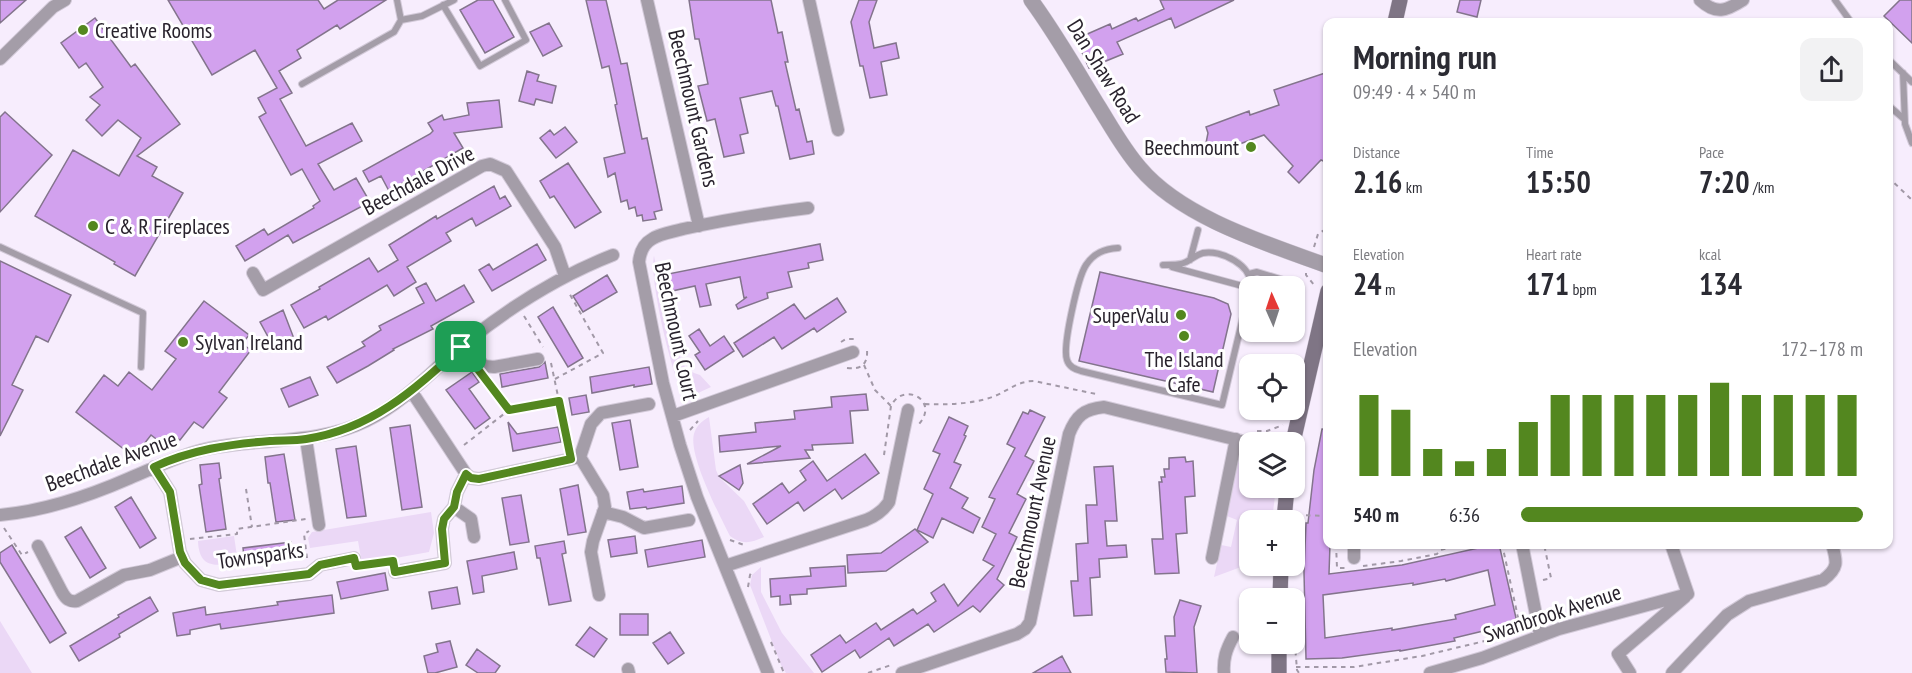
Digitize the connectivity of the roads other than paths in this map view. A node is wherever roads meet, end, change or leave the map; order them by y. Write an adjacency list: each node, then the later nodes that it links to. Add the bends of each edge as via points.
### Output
1 (65, 0): 16 (street)
2 (397, 0): 15 (lane)
3 (454, 0): 12 (lane)
4 (505, 0): 12 (lane, via 526,40 480,66)
5 (647, 0): 26 (street, Beechmount Gardens)
6 (809, 0): 23 (street)
7 (1031, 0): 32 (street, Dan Shaw Road, via 1119,139 1150,179 1222,225)
8 (1400, 0): 13 (main road)
9 (1700, 0): 10 (street, via 1712,10)
10 (1743, 0)
11 (1835, 0): 14 (lane)
12 (443, 5): 15 (lane, via 422,16)
13 (1396, 18)
14 (1848, 18)
15 (400, 20): 20 (lane, via 394,32)
16 (0, 59)
17 (1893, 64): 18 (lane)
18 (1903, 73): 19 (lane); 22 (lane)
19 (1912, 82)
20 (302, 84)
21 (1893, 109): 22 (lane)
22 (1905, 119): 24 (lane)
23 (838, 130)
24 (1912, 143)
25 (808, 208): 26 (street, Beechmount Court)
26 (699, 226): 47 (street, Beechmount Court, via 650,239 640,253 663,383)
27 (1198, 230): 31 (lane)
28 (0, 247): 43 (lane, via 143,313)
29 (1118, 248): 39 (lane, via 1100,252 1086,265 1082,275 1068,327 1066,357 1071,367 1222,405)
30 (613, 255): 36 (street, Beechdale Avenue)
31 (1190, 260): 34 (lane, via 1210,253 1239,263); 37 (lane, via 1163,265)
32 (1323, 264)
33 (253, 273): 36 (street, Beechdale Drive, via 263,290 490,164 506,171 555,247)
34 (1249, 274): 35 (lane)
35 (1270, 276)
36 (563, 278): 40 (street, Beechdale Avenue)
37 (1239, 284)
38 (1323, 301): 48 (main road)
39 (1239, 333)
40 (465, 344): 42 (street, via 484,366); 44 (street, Beechdale Avenue)
41 (853, 352): 47 (street)
42 (538, 359)
43 (141, 367)
44 (412, 392): 49 (street, Beechdale Avenue, via 366,421); 54 (street)
45 (650, 404): 52 (street, via 601,413 591,424)
46 (908, 410): 70 (street, via 890,502 877,515)
47 (673, 416): 70 (street)
48 (1295, 432)
49 (306, 439): 53 (street, Beechdale Avenue, via 201,450); 59 (street, Townsparks)
50 (1236, 439): 51 (street, Beechmount Avenue); 68 (street); 77 (street, Beechmount Avenue, via 1104,407 1085,411 1069,434 1031,617 1025,629)
51 (1239, 440)
52 (575, 458): 54 (street, via 479,479); 56 (street, via 603,495)
53 (154, 467): 57 (street, Beechdale Avenue, via 50,507); 66 (street, Townsparks, via 170,492)
54 (466, 474): 55 (street)
55 (454, 507): 60 (street, via 471,519); 71 (street, via 444,519 442,529 445,563)
56 (603, 512): 58 (street, via 644,528); 73 (street, via 591,552)
57 (1, 515)
58 (688, 520)
59 (318, 521)
60 (474, 537)
61 (38, 546): 66 (street, via 62,592 72,602 124,575)
62 (1354, 549): 69 (street)
63 (1523, 549): 74 (street)
64 (1673, 549): 72 (street)
65 (1833, 549): 83 (street, via 1833,572 1823,580 1749,601 1727,615)
66 (182, 557): 67 (street, Townsparks, via 201,580 219,585 309,574 320,565)
67 (354, 558)
68 (1212, 558)
69 (1353, 564)
70 (725, 566): 78 (street)
71 (395, 572)
72 (1688, 594): 74 (street, Swanbrook Avenue); 82 (street, via 1618,654)
73 (599, 595)
74 (1540, 635): 81 (street, Swanbrook Avenue)
75 (1233, 637): 79 (street, via 1224,660)
76 (1279, 654): 80 (main road)
77 (899, 669)
78 (768, 673)
79 (1224, 673)
80 (1279, 673)
81 (1430, 673)
82 (1630, 673)
83 (1672, 673)

